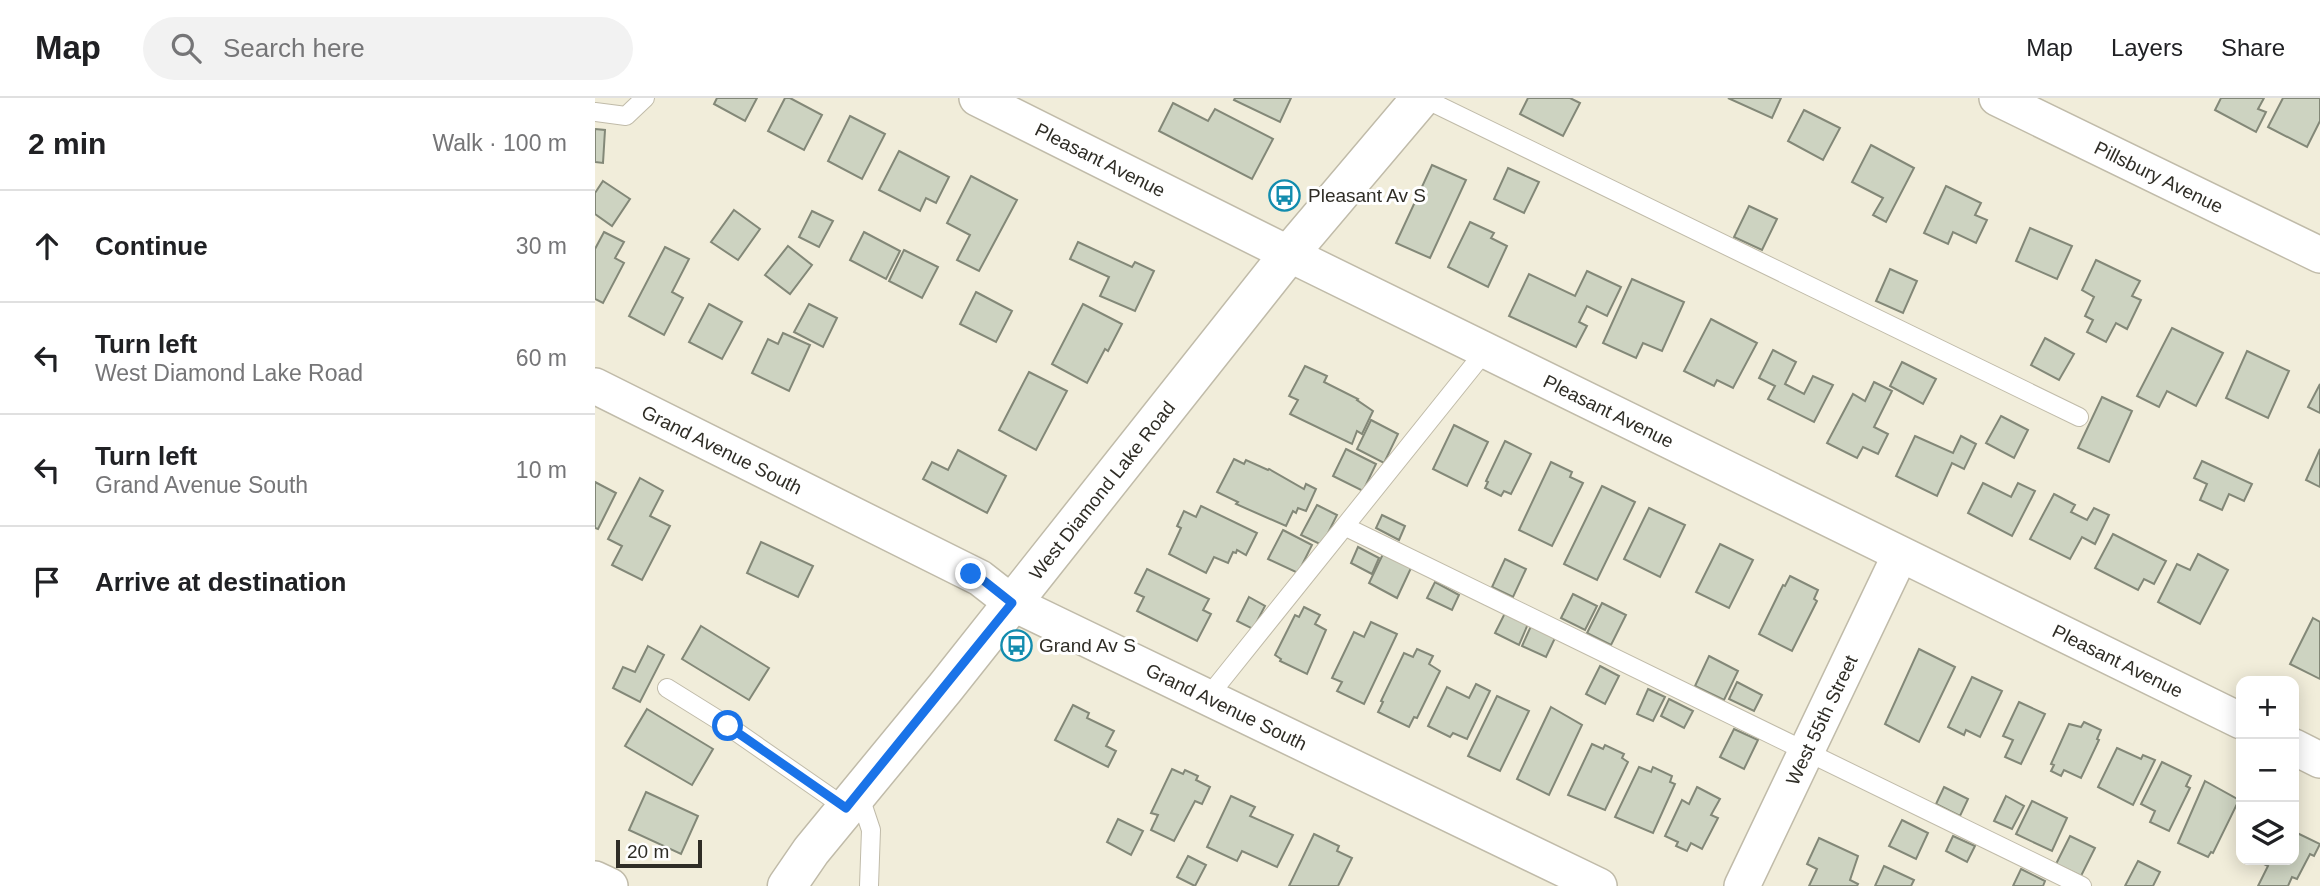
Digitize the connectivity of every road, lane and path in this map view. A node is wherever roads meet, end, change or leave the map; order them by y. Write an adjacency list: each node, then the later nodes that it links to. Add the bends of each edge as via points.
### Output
1 (645, 98): 5 (lane, via 626,116)
2 (977, 98): 6 (street, Pleasant Avenue)
3 (1422, 98): 6 (street, West Diamond Lake Road); 10 (lane)
4 (1997, 98): 7 (street, Pillsbury Avenue)
5 (595, 112)
6 (1289, 254): 8 (street, Pleasant Avenue); 13 (street, West Diamond Lake Road)
7 (2320, 255)
8 (1486, 351): 11 (lane); 12 (street, Pleasant Avenue)
9 (595, 386): 13 (street, Grand Avenue South, via 980,578)
10 (2079, 417)
11 (1346, 527): 15 (lane); 17 (lane)
12 (1900, 555): 16 (street, Pleasant Avenue); 17 (street, West 55th Street)
13 (1012, 603): 15 (street, Grand Avenue South); 20 (street, West Diamond Lake Road)
14 (667, 688): 20 (lane)
15 (1207, 698): 25 (street, Grand Avenue South)
16 (2236, 719)
17 (1805, 750): 26 (street, West 55th Street); 27 (lane)
18 (2299, 750): 19 (street)
19 (2320, 760)
20 (852, 800): 23 (street, West Diamond Lake Road); 24 (lane, via 871,830)
21 (595, 879): 22 (street)
22 (610, 886)
23 (787, 886)
24 (869, 886)
25 (1599, 886)
26 (1742, 886)
27 (2082, 886)

